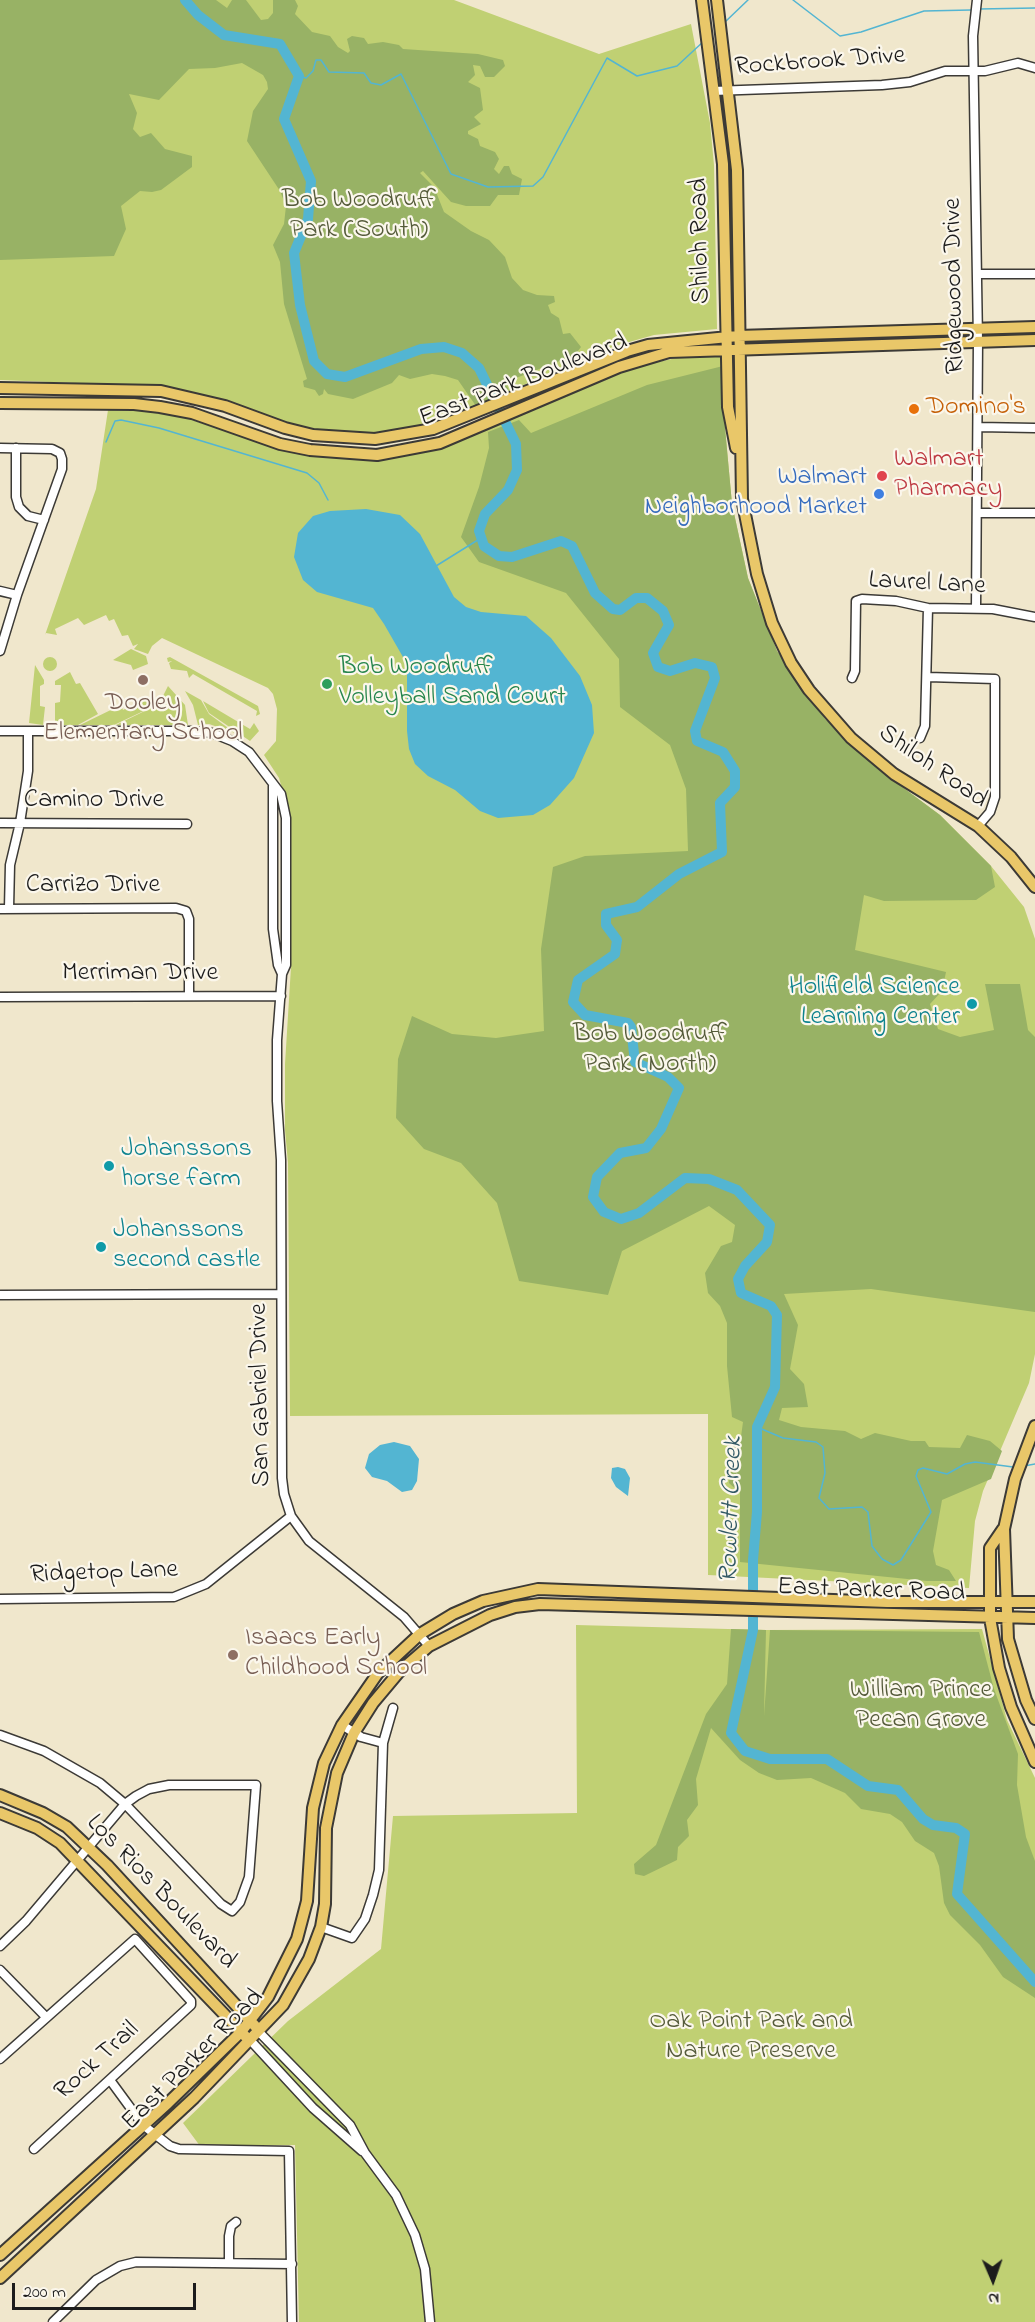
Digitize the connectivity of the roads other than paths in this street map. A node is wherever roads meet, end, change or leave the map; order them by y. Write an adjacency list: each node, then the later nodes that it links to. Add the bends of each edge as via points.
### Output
1 (976, 0): 5 (street, Ridgewood Drive)
2 (717, 4): 6 (main road, Shiloh Road)
3 (703, 5): 7 (main road, Shiloh Road)
4 (1035, 68): 5 (street, Rockbrook Drive, via 1018,63)
5 (975, 71): 6 (street, Rockbrook Drive, via 945,71 910,82 882,85); 8 (street, Ridgewood Drive)
6 (727, 90): 7 (street, Rockbrook Drive); 12 (main road, Shiloh Road, via 737,178)
7 (713, 91): 13 (main road, Shiloh Road, via 723,164)
8 (977, 274): 9 (street); 11 (street, Ridgewood Drive)
9 (1035, 274)
10 (1035, 327): 11 (main road, East Park Boulevard)
11 (978, 328): 12 (main road, East Park Boulevard); 15 (street, Ridgewood Drive)
12 (738, 336): 13 (main road, East Park Boulevard); 17 (main road, Shiloh Road)
13 (726, 337): 16 (main road, Shiloh Road); 18 (main road, East Park Boulevard, via 672,341 627,351 433,429 402,436 344,438 285,428 225,406 161,391)
14 (1035, 340): 15 (main road, East Park Boulevard)
15 (978, 341): 17 (main road, East Park Boulevard); 20 (street, Ridgewood Drive)
16 (727, 349): 17 (main road, East Park Boulevard); 19 (main road, East Park Boulevard, via 669,352 645,358 440,443 377,454 345,454 280,444 192,413 160,407); 24 (main road, Shiloh Road, via 728,407)
17 (739, 349): 24 (main road, Shiloh Road)
18 (0, 388)
19 (0, 403)
20 (978, 427): 21 (street); 25 (street, Ridgewood Drive)
21 (1035, 428)
22 (0, 448): 23 (street)
23 (16, 448): 27 (street, via 19,507 28,516); 27 (street, via 52,448 61,455 62,470)
24 (742, 480): 42 (main road, Shiloh Road, via 763,597 780,639 809,690 851,738 894,774)
25 (977, 513): 26 (street); 31 (street, Ridgewood Drive)
26 (1035, 513)
27 (44, 520): 29 (street)
28 (0, 591): 29 (street)
29 (16, 595): 33 (street)
30 (928, 608): 31 (street, Laurel Lane); 34 (street); 35 (street, Laurel Lane, via 856,601)
31 (976, 608): 32 (street, Laurel Lane)
32 (1035, 617)
33 (0, 651)
34 (928, 677): 38 (street, via 925,726); 42 (street, via 994,679 995,797 990,812)
35 (852, 678)
36 (0, 731): 37 (street, San Gabriel Drive)
37 (28, 732): 40 (street, via 28,771); 46 (street, San Gabriel Drive, via 193,731 212,733 249,752 273,786 273,929 282,974)
38 (920, 738)
39 (0, 823): 40 (street, Camino Drive)
40 (20, 823): 41 (street, Camino Drive); 44 (street)
41 (188, 824)
42 (978, 826): 43 (main road, Shiloh Road)
43 (1035, 887)
44 (5, 909): 45 (street, Carrizo Drive, via 186,911)
45 (189, 996): 46 (street, Merriman Drive); 47 (street, Merriman Drive)
46 (281, 996): 48 (street, San Gabriel Drive, via 277,1057)
47 (0, 997)
48 (281, 1294): 49 (street); 51 (street, San Gabriel Drive, via 282,1478)
49 (0, 1295)
50 (1035, 1426): 52 (main road, via 1015,1479)
51 (291, 1516): 54 (street, Ridgetop Lane, via 206,1584 174,1597); 64 (street, San Gabriel Drive, via 321,1553 404,1617)
52 (1004, 1529): 58 (main road); 59 (main road, via 990,1548)
53 (565, 1589): 55 (main road, East Parker Road, via 538,1589); 57 (main road); 59 (main road, East Parker Road)
54 (0, 1599)
55 (493, 1599): 60 (main road); 64 (main road, East Parker Road, via 453,1614)
56 (1035, 1602): 58 (main road, East Parker Road)
57 (565, 1603): 60 (main road, East Parker Road, via 515,1607); 61 (main road, East Parker Road)
58 (1005, 1603): 59 (main road, East Parker Road); 62 (main road)
59 (990, 1604): 61 (main road)
60 (498, 1613): 65 (main road, East Parker Road)
61 (990, 1618): 62 (main road, East Parker Road); 72 (main road, via 1011,1707)
62 (1006, 1618): 63 (main road, East Parker Road); 67 (main road, via 1016,1669)
63 (1035, 1618)
64 (420, 1634): 65 (street, San Gabriel Drive); 68 (main road, East Parker Road, via 378,1673)
65 (429, 1646): 69 (main road, East Parker Road, via 384,1688)
66 (393, 1708): 71 (street)
67 (1035, 1719)
68 (342, 1725): 69 (street); 82 (main road, East Parker Road, via 324,1763 317,1790 307,1901 297,1939 275,1985)
69 (354, 1733): 71 (street); 78 (main road, East Parker Road, via 331,1795)
70 (0, 1735): 74 (street, via 75,1767)
71 (383, 1743): 78 (street, via 379,1870 370,1903 352,1938)
72 (1035, 1762)
73 (1, 1798): 76 (main road, Los Rios Boulevard, via 55,1820)
74 (125, 1804): 74 (street, via 149,1789 169,1785 256,1785 249,1877 240,1902 232,1911); 76 (street)
75 (0, 1813): 77 (main road, Los Rios Boulevard, via 37,1828)
76 (90, 1848): 77 (street); 82 (main road, Los Rios Boulevard)
77 (78, 1861): 79 (street); 83 (main road, Los Rios Boulevard)
78 (321, 1927): 84 (main road, East Parker Road, via 292,1991)
79 (0, 1946)
80 (0, 1970): 81 (street)
81 (46, 2017): 86 (street); 87 (street, Rock Trail, via 135,1939 191,2005)
82 (251, 2021): 83 (main road, East Parker Road); 84 (main road, Los Rios Boulevard)
83 (241, 2032): 85 (main road, Los Rios Boulevard); 88 (main road, East Parker Road)
84 (259, 2032): 85 (main road, East Parker Road); 91 (street, Los Rios Boulevard, via 350,2125)
85 (251, 2042): 89 (main road, East Parker Road); 91 (street, Los Rios Boulevard, via 313,2108)
86 (0, 2059)
87 (110, 2080): 88 (street); 90 (street, Rock Trail)
88 (143, 2125): 89 (street); 92 (main road, East Parker Road)
89 (154, 2135): 94 (main road, East Parker Road); 97 (street, via 179,2149 289,2151)
90 (34, 2149)
91 (365, 2153): 101 (street, Los Rios Boulevard, via 396,2195 415,2235 425,2269)
92 (38, 2221): 94 (main road); 95 (main road, East Parker Road)
93 (236, 2222): 96 (street, via 229,2236)
94 (48, 2233): 98 (main road, East Parker Road)
95 (0, 2255)
96 (229, 2262): 97 (street); 99 (street, via 148,2260 120,2266 96,2280)
97 (292, 2264): 100 (street)
98 (0, 2278)
99 (53, 2322)
100 (292, 2322)
101 (430, 2322)

